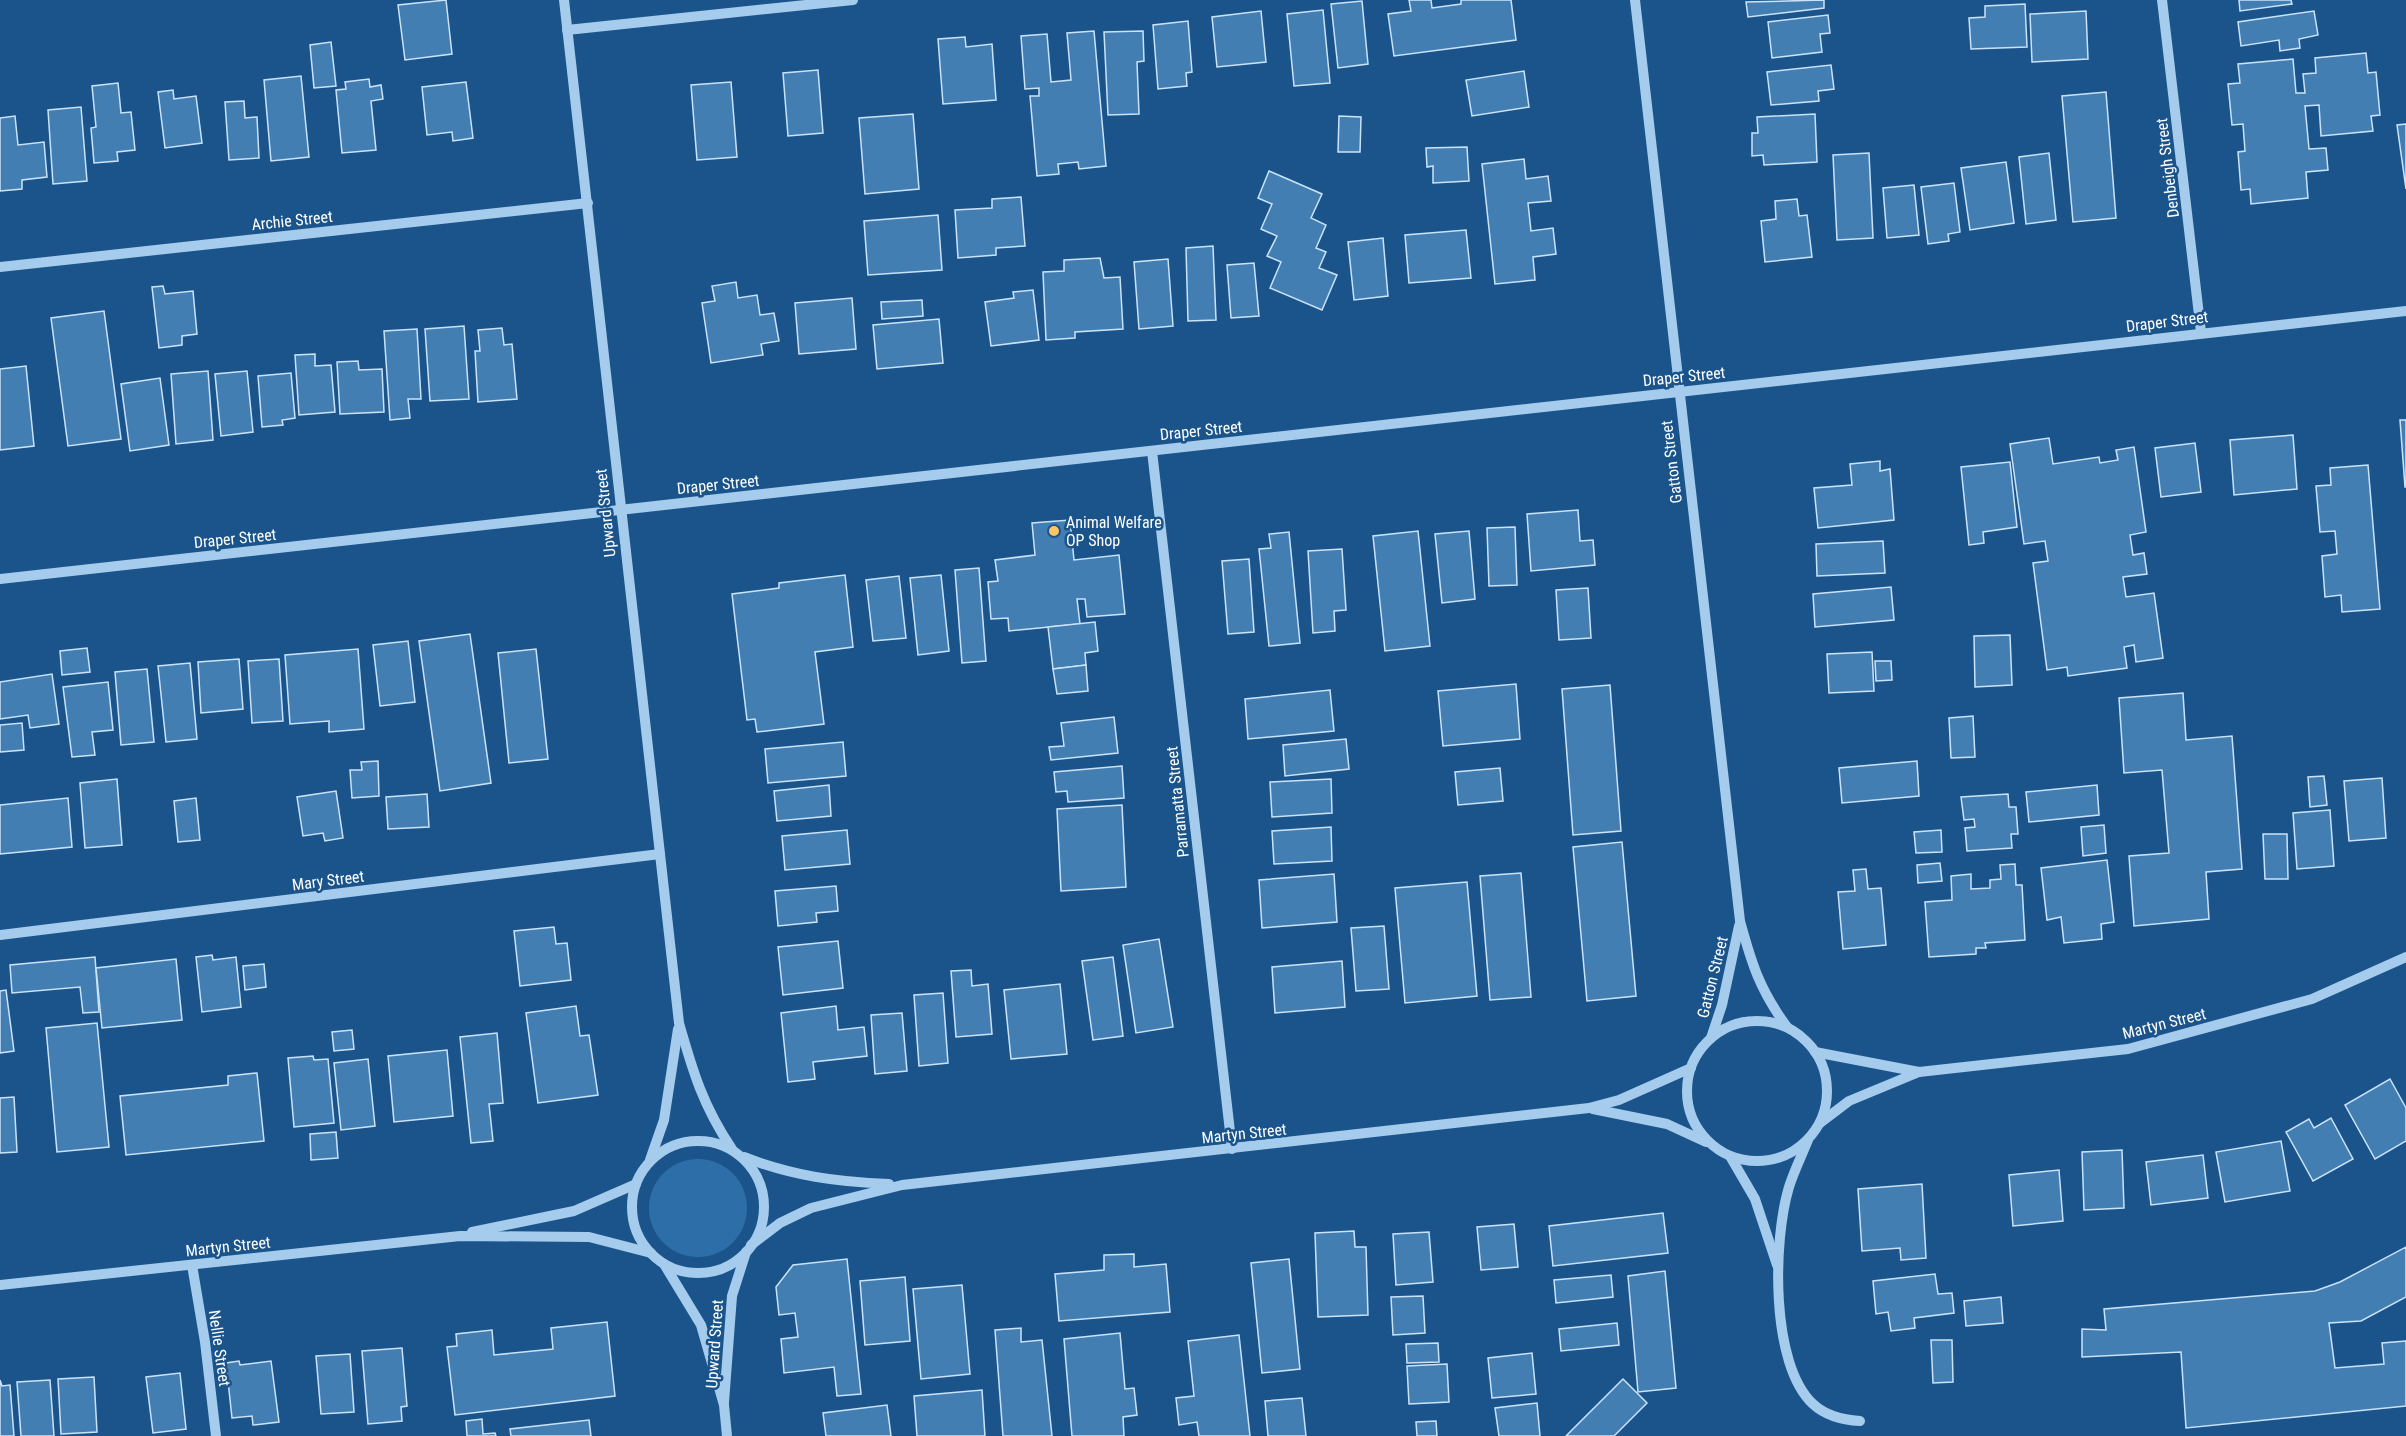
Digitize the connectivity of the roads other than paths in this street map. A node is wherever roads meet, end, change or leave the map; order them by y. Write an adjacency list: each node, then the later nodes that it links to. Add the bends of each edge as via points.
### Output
1 (564, 0): 5 (street, Upward Street)
2 (853, 0): 5 (street)
3 (1635, 0): 10 (street, Gatton Street)
4 (2162, 0): 9 (street, Denbeigh Street)
5 (567, 30): 6 (street, Upward Street)
6 (588, 203): 7 (street, Archie Street); 12 (street, Upward Street)
7 (0, 267)
8 (2406, 311): 9 (street, Draper Street)
9 (2201, 332): 10 (street, Draper Street)
10 (1678, 392): 11 (street, Draper Street); 15 (street, Gatton Street)
11 (1152, 451): 12 (street, Draper Street); 29 (street, Parramatta Street)
12 (620, 510): 13 (street, Draper Street); 14 (street, Upward Street)
13 (0, 579)
14 (660, 854): 16 (street, Mary Street); 18 (street, Upward Street)
15 (1740, 921): 19 (street, Gatton Street, via 1754,972 1766,998); 20 (street, Gatton Street)
16 (0, 935)
17 (2406, 957): 23 (street, Martyn Street, via 2312,999 2128,1048)
18 (679, 1023): 28 (street, Upward Street, via 701,1095); 32 (street, Upward Street, via 664,1120)
19 (1787, 1027): 20 (street, via 1747,1022 1728,1027); 21 (street)
20 (1711, 1039): 22 (street)
21 (1815, 1052): 23 (street, Martyn Street); 25 (street, via 1827,1086)
22 (1691, 1068): 24 (street, Martyn Street, via 1619,1100); 27 (street, via 1687,1088 1689,1109 1698,1129)
23 (1919, 1072): 25 (street, Martyn Street, via 1850,1101)
24 (1589, 1108): 27 (street, Martyn Street, via 1667,1124); 29 (street, Martyn Street)
25 (1820, 1123): 26 (street)
26 (1810, 1137): 31 (street, via 1773,1160 1751,1161); 40 (street, via 1789,1187)
27 (1712, 1145): 31 (street)
28 (732, 1149): 30 (street); 32 (street, via 718,1143 691,1141 662,1152)
29 (1232, 1149): 34 (street, Martyn Street)
30 (741, 1156): 34 (street, Martyn Street, via 813,1178); 36 (street, via 752,1169 762,1199 758,1232)
31 (1730, 1156): 40 (street, via 1755,1199)
32 (647, 1166): 33 (street)
33 (636, 1184): 35 (street, Martyn Street, via 574,1210); 37 (street, via 632,1199 634,1226)
34 (902, 1185): 36 (street, Martyn Street, via 811,1208 780,1223)
35 (460, 1236): 37 (street, Martyn Street, via 589,1237); 39 (street, Martyn Street)
36 (748, 1248): 38 (street, via 726,1265 705,1272 679,1270); 42 (street, Upward Street, via 732,1296)
37 (651, 1253): 38 (street)
38 (663, 1263): 42 (street, Upward Street, via 700,1325)
39 (192, 1265): 41 (street, Martyn Street); 44 (street, Nellie Street, via 206,1342)
40 (1778, 1268): 43 (street, via 1786,1344 1796,1380 1821,1411)
41 (0, 1286)
42 (724, 1405): 45 (street, Upward Street)
43 (1860, 1421)
44 (216, 1436)
45 (727, 1436)

